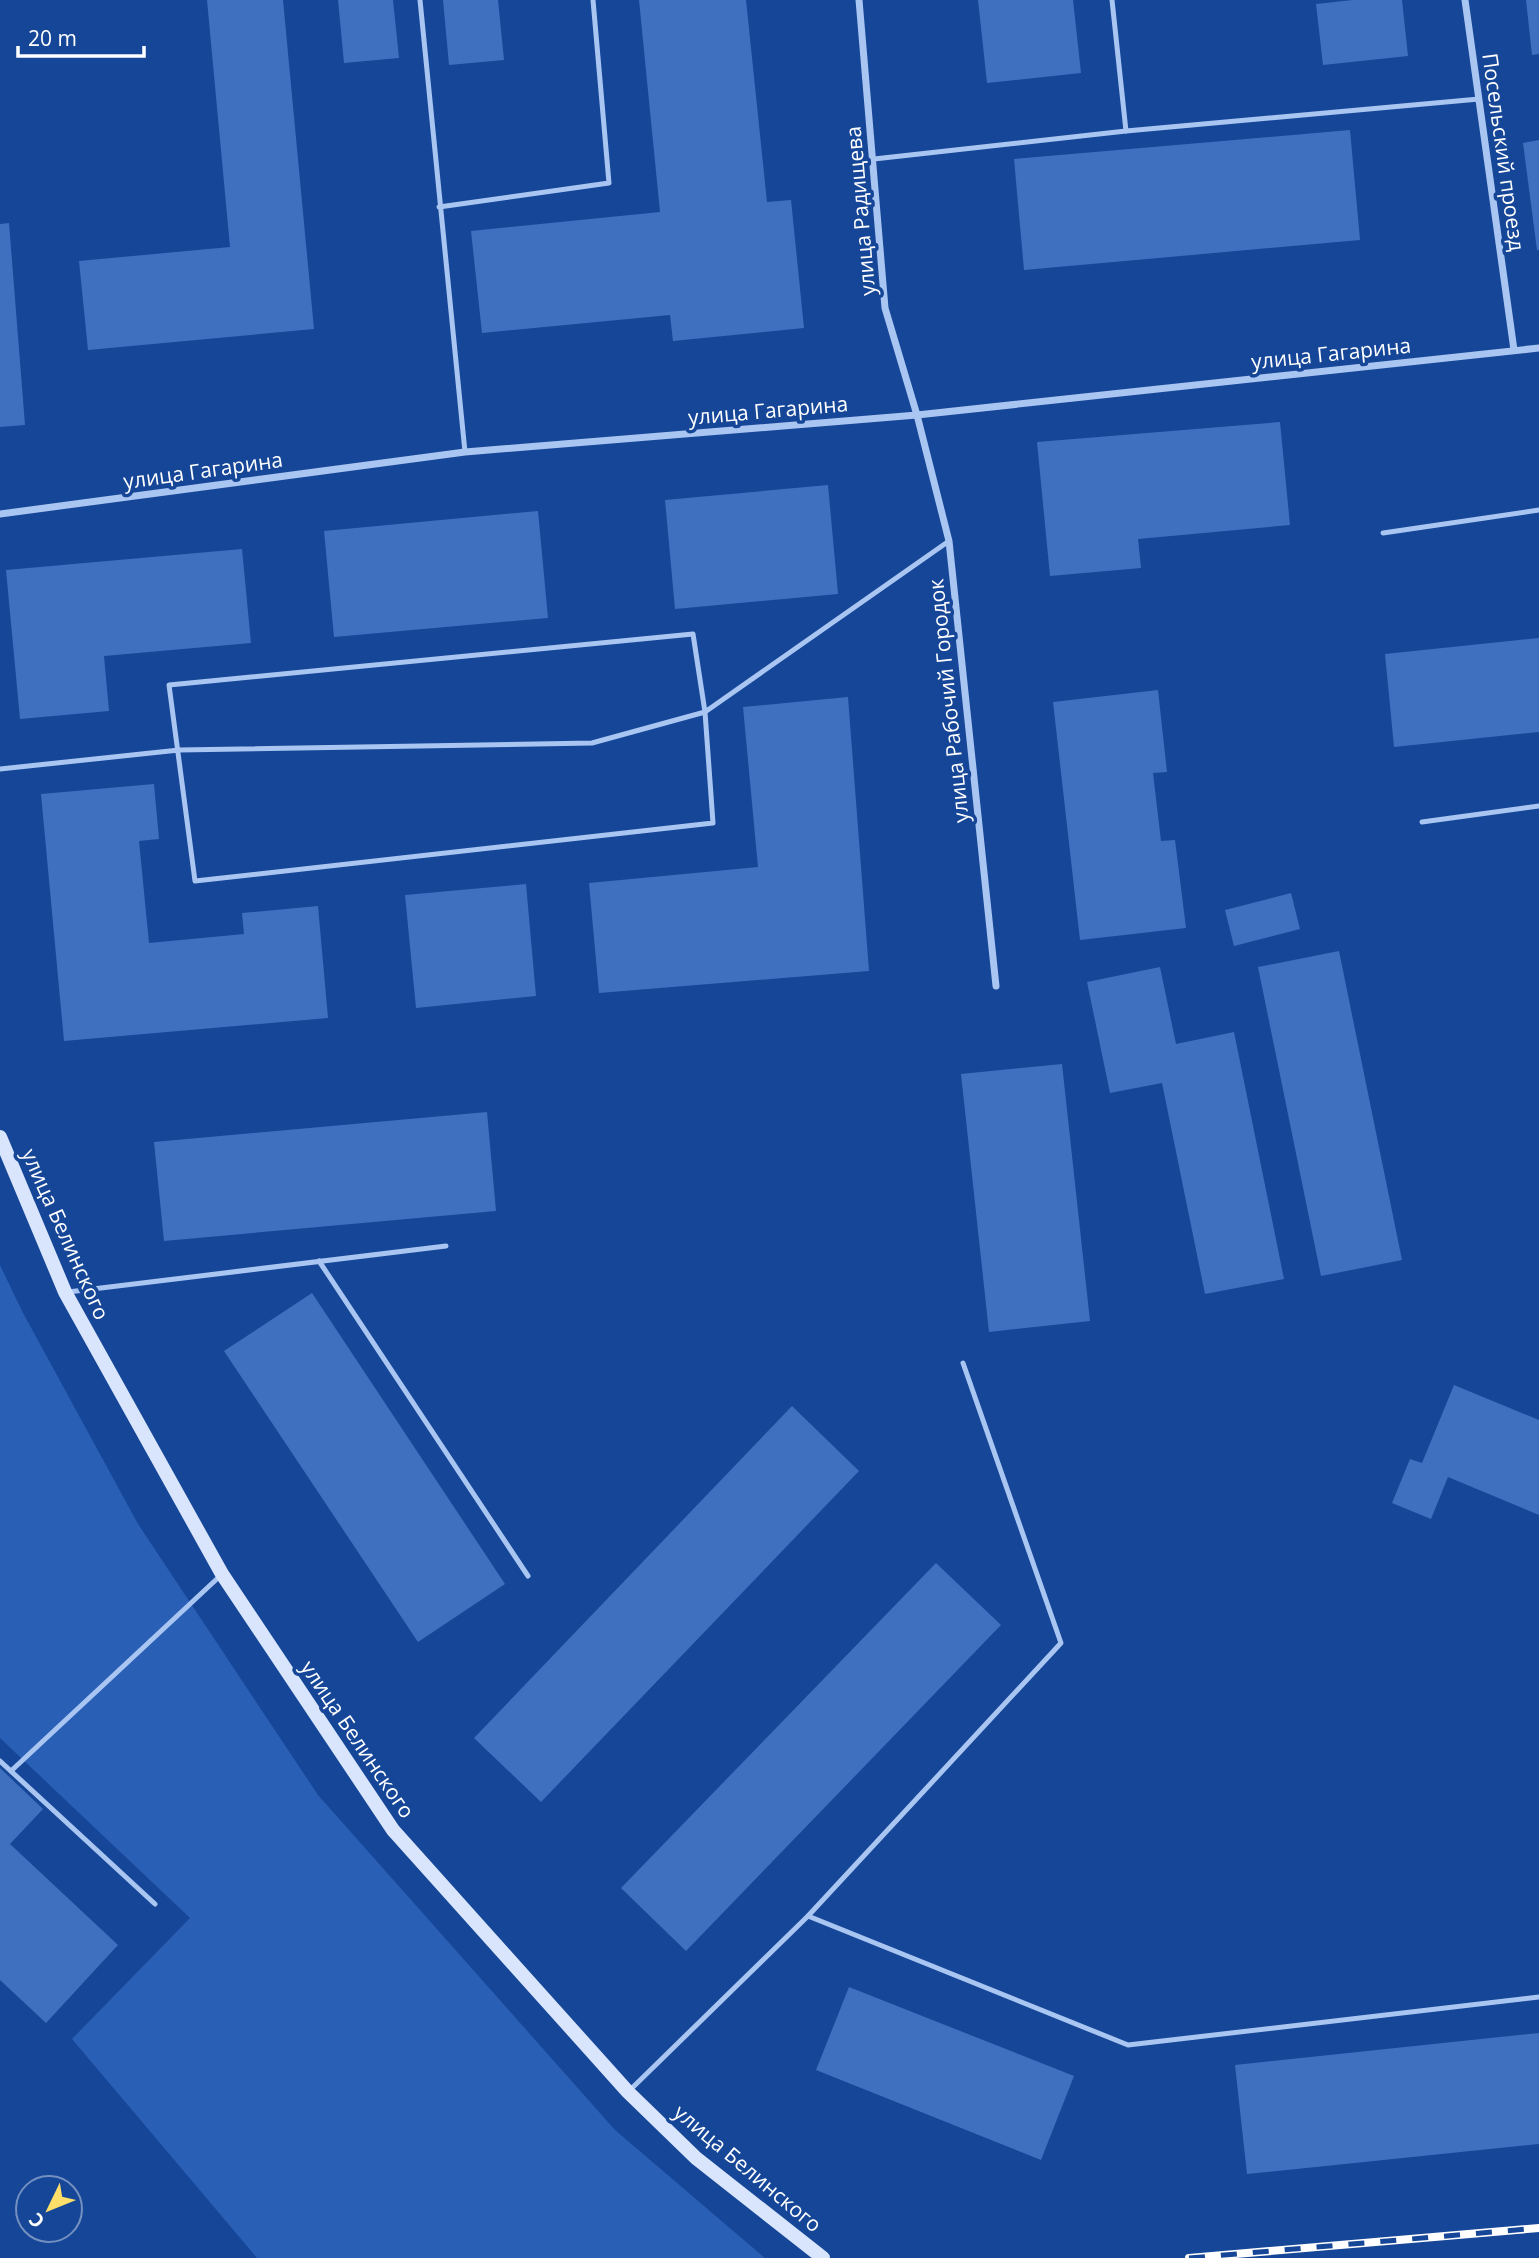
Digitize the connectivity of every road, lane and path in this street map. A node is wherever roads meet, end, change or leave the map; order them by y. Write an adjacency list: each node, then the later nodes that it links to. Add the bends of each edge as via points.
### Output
1 (420, 0): 9 (lane)
2 (593, 0): 9 (lane, via 609,183)
3 (859, 0): 8 (street, улица Радищева)
4 (1112, 0): 7 (lane)
5 (1465, 0): 6 (street, Посельский проезд)
6 (1479, 99): 7 (lane); 11 (street, Посельский проезд)
7 (1126, 131): 8 (lane)
8 (874, 159): 12 (street, улица Радищева, via 885,308)
9 (439, 207): 13 (lane)
10 (1539, 348): 11 (street, улица Гагарина)
11 (1514, 351): 12 (street, улица Гагарина)
12 (916, 415): 13 (street, улица Гагарина); 17 (street, улица Рабочий Городок)
13 (465, 453): 15 (street, улица Гагарина)
14 (1539, 510): 16 (lane)
15 (0, 514)
16 (1383, 533)
17 (949, 541): 18 (lane); 23 (street, улица Рабочий Городок)
18 (705, 712): 19 (lane, via 592,743); 19 (lane, via 693,634 169,685); 19 (lane, via 713,823 195,881)
19 (179, 750): 20 (lane)
20 (0, 769)
21 (1539, 806): 22 (lane)
22 (1422, 821)
23 (996, 986)
24 (0, 1138): 27 (street, улица Белинского)
25 (446, 1246): 26 (lane)
26 (319, 1261): 27 (lane); 30 (lane)
27 (65, 1292): 29 (street, улица Белинского)
28 (963, 1363): 34 (lane, via 1060,1643)
29 (222, 1574): 32 (lane); 36 (street, улица Белинского, via 393,1830)
30 (528, 1576)
31 (0, 1761): 32 (lane)
32 (11, 1771): 33 (lane)
33 (155, 1904)
34 (808, 1916): 35 (lane, via 1128,2045); 36 (lane)
35 (1539, 1997)
36 (628, 2092): 37 (street, улица Белинского, via 696,2158)
37 (823, 2258)

